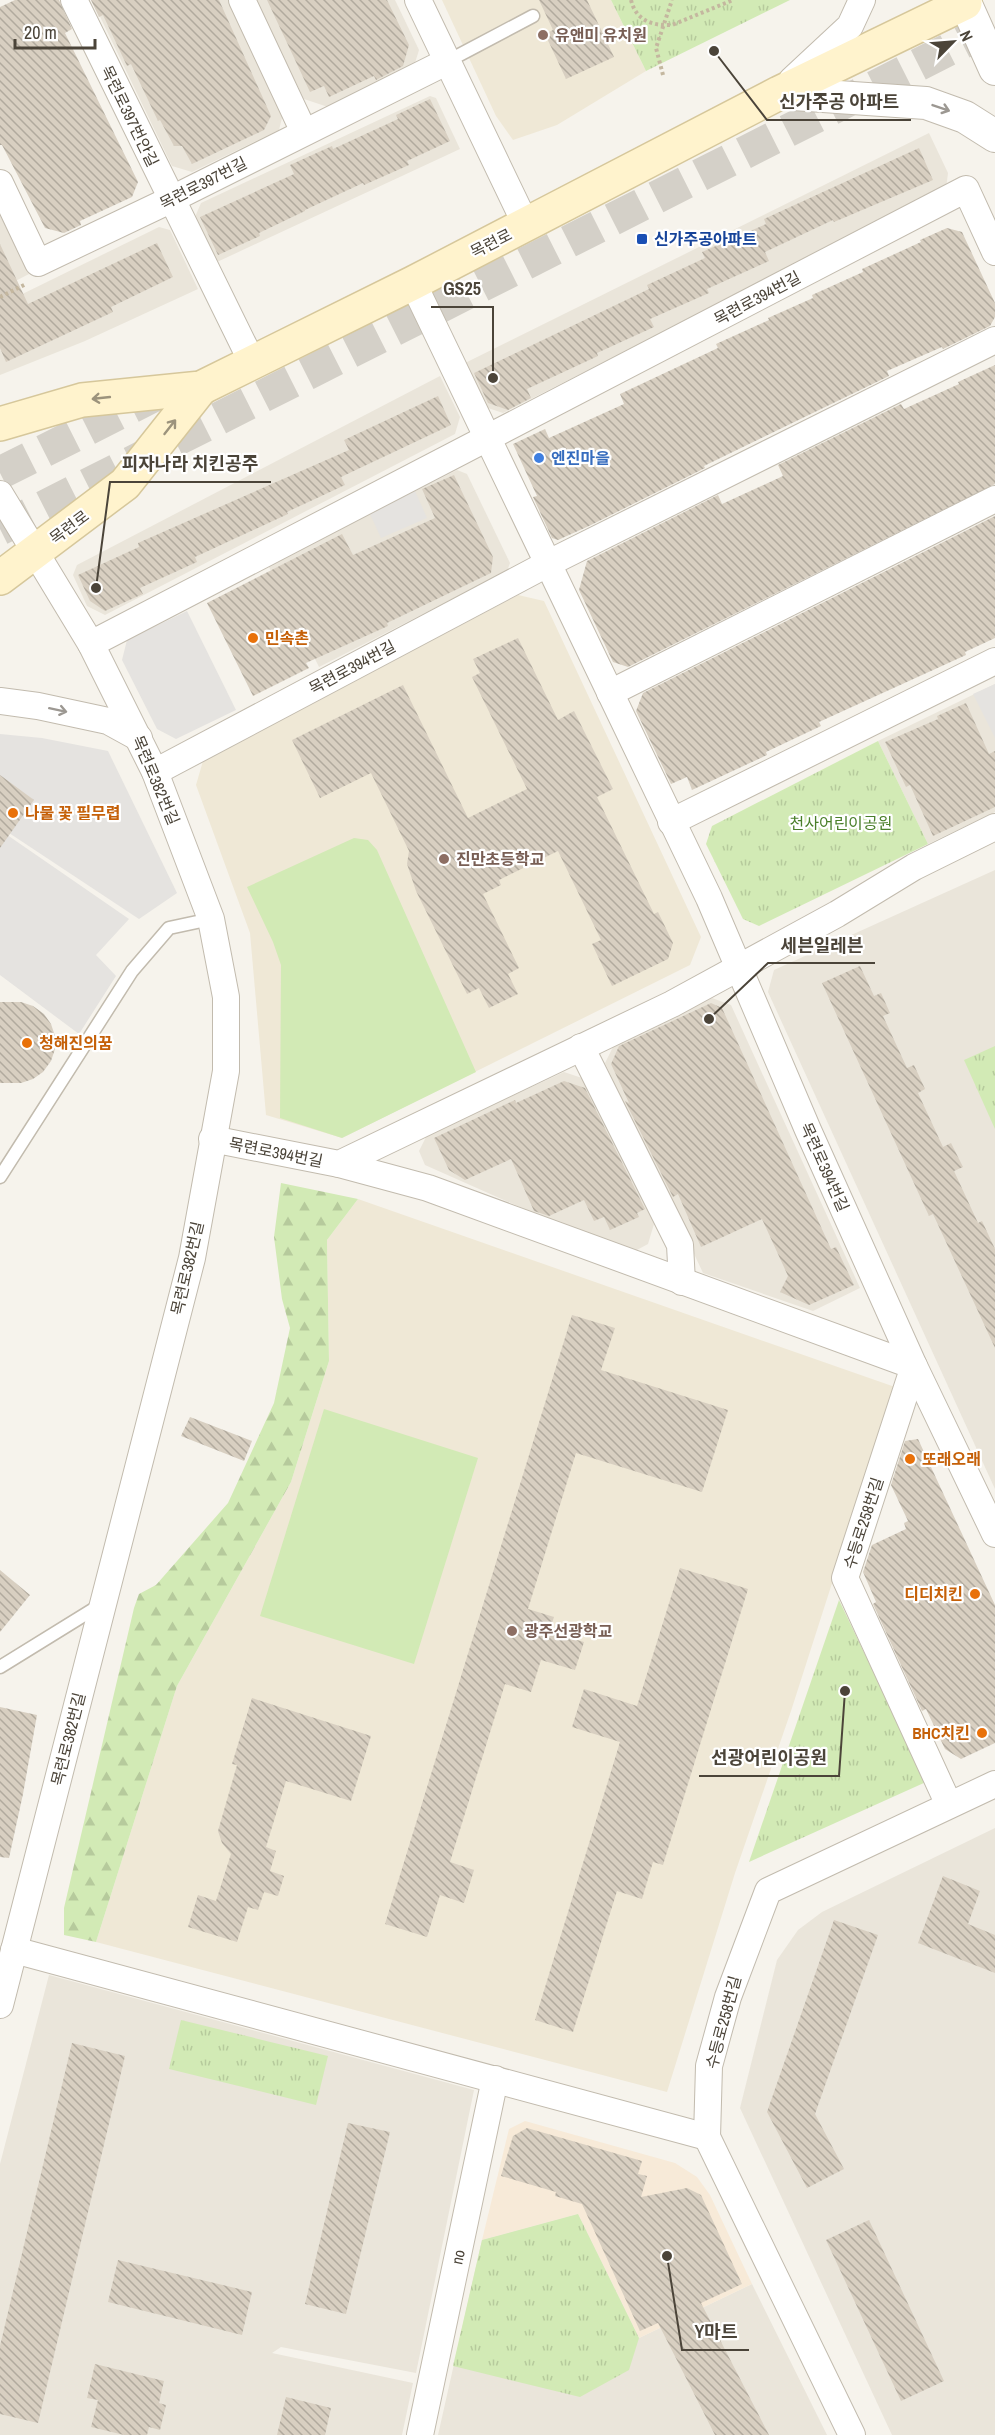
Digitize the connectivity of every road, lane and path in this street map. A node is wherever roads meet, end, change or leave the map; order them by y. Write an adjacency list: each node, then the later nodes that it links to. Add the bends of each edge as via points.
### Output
1 (74, 0): 18 (street, 목련로397번안길)
2 (242, 0): 15 (street)
3 (418, 0): 11 (street)
4 (631, 0): 10 (path, via 648,23)
5 (672, 0): 10 (path)
6 (733, 0): 10 (path)
7 (861, 0): 14 (street, 목련로, via 850,26)
8 (967, 1): 12 (street); 14 (main road, 목련로)
9 (533, 16): 11 (lane)
10 (663, 26): 13 (path, via 656,48)
11 (446, 62): 15 (street, 목련로397번길); 19 (street)
12 (995, 69)
13 (663, 75)
14 (778, 93): 16 (street, one-way to 16, via 926,103 965,117); 19 (main road, 목련로)
15 (304, 132): 18 (street, 목련로397번길)
16 (995, 136)
17 (0, 183): 18 (street, 목련로397번길, via 38,263)
18 (170, 200): 23 (street, 목련로397번안길)
19 (526, 225): 21 (main road, 목련로)
20 (995, 252): 26 (street, 목련로394번길, via 966,189)
21 (413, 283): 23 (main road, 목련로); 26 (street, 목련로394번길)
22 (995, 340): 30 (street, 목련로394번길)
23 (252, 364): 24 (main road, 목련로)
24 (201, 388): 25 (main road, 목련로, one-way to 25, via 82,400); 29 (main road, 목련로, one-way to 24, via 125,484)
25 (0, 424)
26 (487, 439): 30 (street, 목련로394번길); 32 (street, 목련로394번길)
27 (0, 494): 29 (street, 목련로382번길)
28 (995, 499): 34 (street)
29 (36, 552): 31 (main road, 목련로); 32 (street, 목련로382번길)
30 (549, 563): 34 (street, 목련로394번길); 37 (street, 목련로394번길)
31 (0, 578)
32 (91, 644): 36 (street, 목련로382번길)
33 (995, 661): 38 (street)
34 (610, 693): 38 (street, 목련로394번길)
35 (0, 701): 36 (street, one-way to 36, via 108,721)
36 (139, 738): 37 (street, 목련로382번길)
37 (154, 772): 40 (street, 목련로382번길)
38 (671, 822): 41 (street, 목련로394번길)
39 (995, 827): 41 (street, 목련로394번길, via 914,867)
40 (211, 919): 43 (street, 목련로382번길, via 226,997 226,1071); 45 (lane, via 169,928 132,971)
41 (738, 967): 42 (street, 목련로394번길, via 672,1004); 47 (street, 목련로394번길)
42 (581, 1047): 44 (street, 목련로394번길); 46 (street, via 680,1245)
43 (212, 1139): 44 (street, 목련로394번길); 49 (street, 목련로382번길, via 192,1258)
44 (339, 1164): 46 (street, 목련로394번길, via 428,1188)
45 (0, 1177)
46 (682, 1282): 47 (street, 목련로394번길)
47 (914, 1366): 48 (street, 목련로394번길); 52 (street, 수등로258번길, via 845,1578)
48 (995, 1534)
49 (103, 1603): 50 (lane); 53 (street, 목련로382번길)
50 (0, 1667)
51 (995, 1784): 52 (street, 수등로258번길)
52 (950, 1805): 56 (street, 수등로258번길, via 768,1891 728,1997 709,2066)
53 (14, 1950): 54 (street, 목련로382번길); 55 (street)
54 (0, 2005)
55 (495, 2079): 56 (street); 57 (street, no)
56 (707, 2137): 58 (street, 수등로258번길)
57 (420, 2435)
58 (852, 2435)

